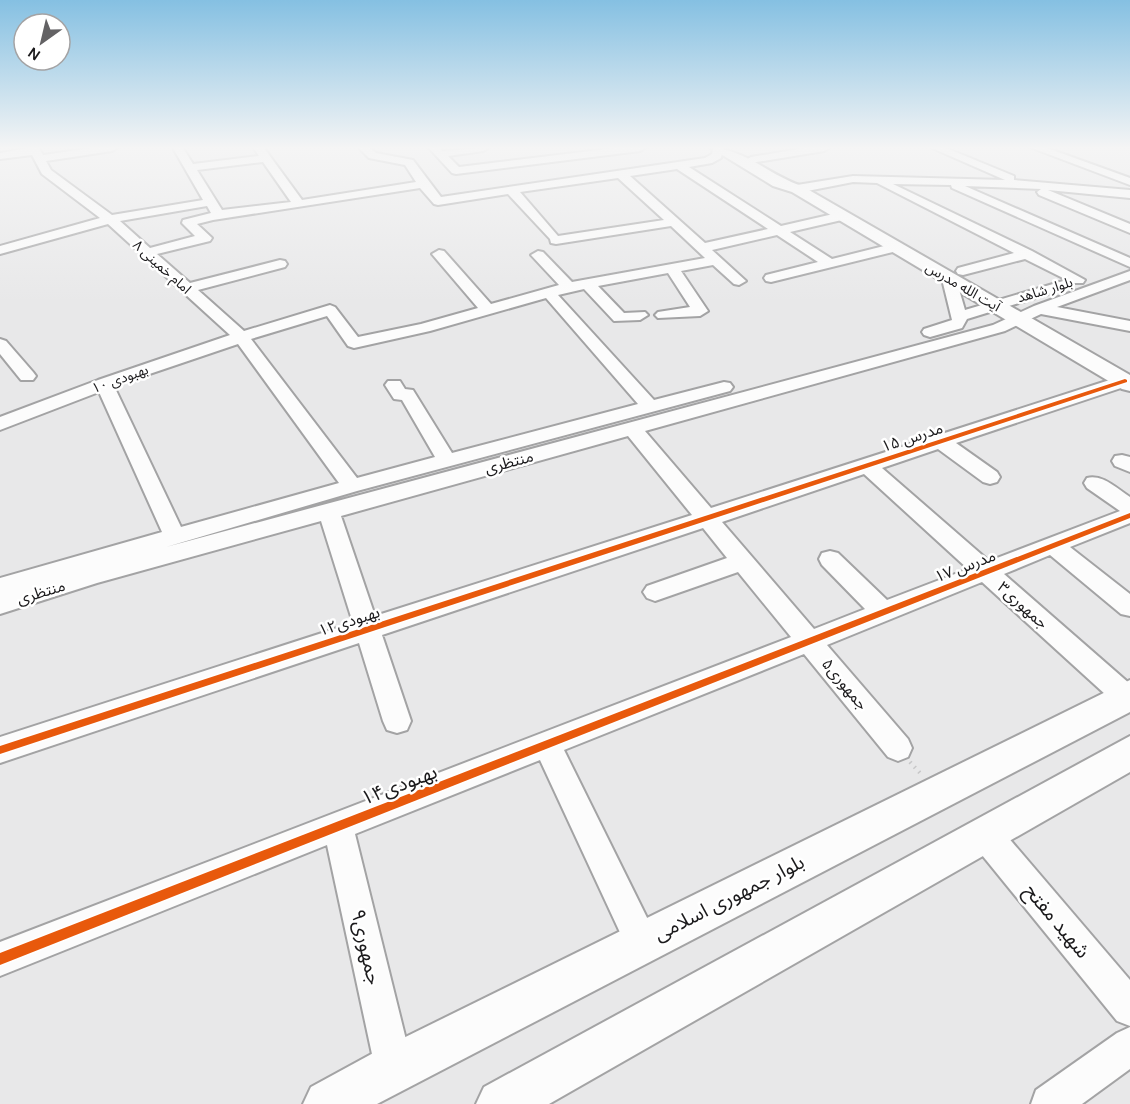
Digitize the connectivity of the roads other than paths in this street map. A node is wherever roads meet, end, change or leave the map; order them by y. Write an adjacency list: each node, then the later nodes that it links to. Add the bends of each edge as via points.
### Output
1 (83, 200): 15 (street, امام خمینی ۸)
2 (296, 200): 12 (street)
3 (315, 200): 12 (street)
4 (520, 200): 16 (street, via 554,237)
5 (649, 200): 16 (street)
6 (731, 200): 18 (street)
7 (815, 200): 14 (main road, آیت الله مدرس)
8 (917, 200): 24 (street)
9 (986, 200): 28 (street)
10 (1061, 200): 17 (street)
11 (210, 202): 13 (street); 15 (street)
12 (299, 204): 13 (street)
13 (218, 214): 22 (street, via 188,223 205,238)
14 (842, 216): 18 (street); 19 (main road, آیت الله مدرس)
15 (110, 219): 21 (street); 22 (street, امام خمینی ۸)
16 (674, 222): 20 (street)
17 (1130, 229)
18 (779, 231): 20 (street); 27 (street)
19 (896, 247): 27 (street); 31 (main road, آیت الله مدرس)
20 (702, 248): 26 (street)
21 (0, 250)
22 (147, 253): 38 (street, امام خمینی ۸)
23 (439, 254): 41 (street)
24 (1027, 254): 31 (street); 34 (street)
25 (538, 255): 37 (street)
26 (716, 261): 30 (street); 35 (street)
27 (829, 263): 33 (street)
28 (1130, 263): 34 (street, بلوار شاهد)
29 (280, 264): 38 (street)
30 (672, 268): 36 (street); 44 (street, via 700,310)
31 (956, 275): 40 (main road, آیت الله مدرس); 45 (street)
32 (1130, 275): 42 (street, بلوار شاهد)
33 (771, 278)
34 (1078, 280): 40 (street, بلوار شاهد)
35 (739, 281)
36 (588, 284): 37 (street); 43 (street, via 621,318)
37 (569, 287): 39 (street)
38 (186, 289): 48 (street, امام خمینی ۸)
39 (548, 292): 41 (street); 55 (street)
40 (996, 306): 45 (street, بلوار شاهد); 46 (main road, آیت الله مدرس)
41 (487, 309): 48 (street, بهبودی ۱۰, via 354,343 330,310)
42 (1039, 309): 46 (street, بلوار شاهد); 47 (street)
43 (640, 315)
44 (663, 315)
45 (960, 316): 50 (street, منتظری, via 956,325)
46 (1018, 319): 50 (street, منتظری, via 999,328); 52 (main road, آیت الله مدرس)
47 (1130, 326)
48 (240, 337): 53 (street, بهبودی ۱۰); 63 (street, امام خمینی ۸)
49 (0, 344): 51 (street)
50 (912, 344): 55 (street, منتظری); 57 (street, منتظری)
51 (27, 376)
52 (1128, 383): 58 (street, مدرس ۱۵)
53 (104, 384): 56 (street, بهبودی ۱۰); 68 (street)
54 (394, 385): 59 (street, via 400,395 406,394)
55 (650, 406): 59 (street, منتظری)
56 (0, 424)
57 (633, 428): 65 (street, منتظری); 67 (street, جمهوری۵)
58 (941, 442): 60 (street, مدرس ۱۵); 61 (street)
59 (447, 460): 63 (street, منتظری)
60 (867, 466): 67 (street, مدرس ۱۵); 73 (street, جمهوری۳)
61 (990, 477)
62 (1094, 483): 64 (street)
63 (352, 486): 68 (street, منتظری)
64 (1130, 507)
65 (329, 511): 72 (street, منتظری); 79 (street)
66 (1130, 515): 69 (street, مدرس ۱۷)
67 (707, 518): 71 (street, جمهوری۵); 79 (street, بهبودی۱۲)
68 (175, 537): 72 (street, منتظری)
69 (1053, 546): 73 (street, مدرس ۱۷); 77 (street)
70 (830, 559): 78 (street)
71 (743, 561): 75 (street); 80 (street, جمهوری۵)
72 (96, 567): 74 (street, منتظری); 76 (street, منتظری)
73 (986, 572): 78 (street, مدرس ۱۷); 81 (street, جمهوری۳)
74 (0, 587)
75 (655, 592)
76 (0, 605)
77 (1130, 607)
78 (884, 612): 80 (street, مدرس ۱۷)
79 (367, 630): 82 (street); 85 (street, بهبودی۱۲)
80 (810, 641): 83 (street, بهبودی۱۴); 84 (street, جمهوری۵)
81 (1128, 696): 89 (main road, بلوار جمهوری اسلامی)
82 (397, 721)
83 (547, 744): 87 (street, بهبودی۱۴); 89 (street)
84 (898, 748)
85 (0, 750)
86 (1130, 753): 88 (main road)
87 (339, 826): 90 (street, بهبودی۱۴); 93 (street, جمهوری۹)
88 (984, 833): 91 (street, شهید مفتح); 95 (main road)
89 (642, 942): 93 (main road, بلوار جمهوری اسلامی)
90 (0, 959)
91 (1130, 1008)
92 (1130, 1046): 96 (street)
93 (394, 1068): 94 (main road, بلوار جمهوری اسلامی)
94 (328, 1104)
95 (501, 1104)
96 (1050, 1104)

